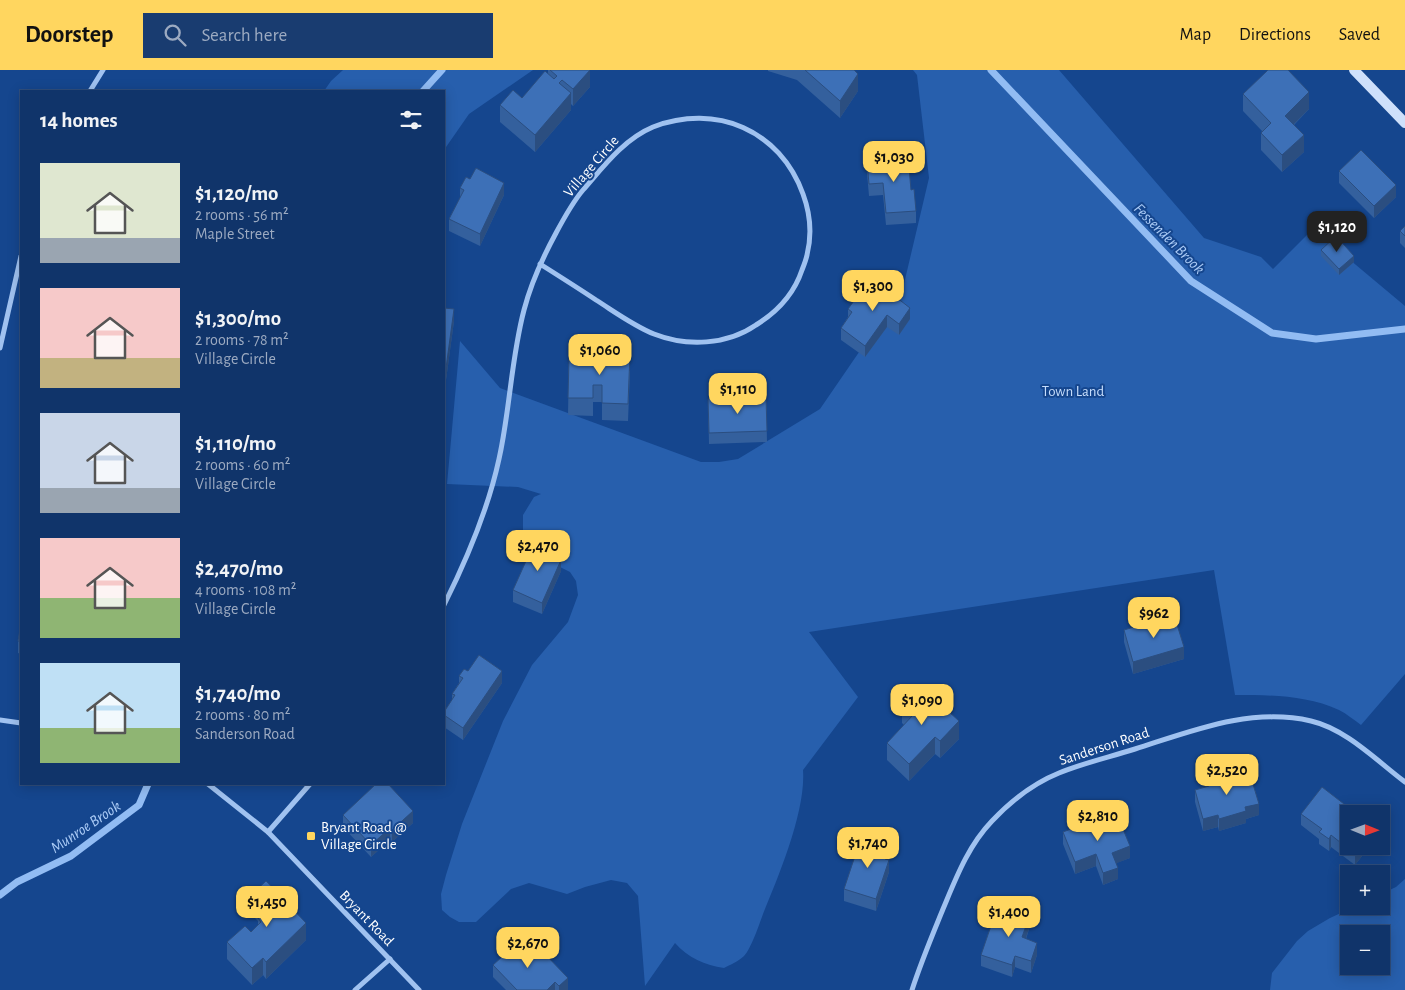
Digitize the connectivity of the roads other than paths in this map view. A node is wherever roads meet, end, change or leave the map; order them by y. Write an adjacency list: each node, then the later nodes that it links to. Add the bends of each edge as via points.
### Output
1 (103, 70): 3 (street)
2 (1354, 70): 4 (main road)
3 (91, 90)
4 (1405, 123)
5 (20, 260): 7 (street)
6 (540, 264): 6 (street, Village Circle, via 654,334 677,341 725,339 748,331 787,299 808,254 807,204 785,159 746,128 722,120 672,121 650,128 613,157 581,193); 8 (street, Village Circle, via 524,309 499,461 474,539)
7 (0, 348)
8 (445, 604)
9 (0, 720): 10 (street)
10 (20, 723)
11 (1405, 782): 18 (street, Sanderson Road, via 1344,735 1313,721 1285,716 1211,725 1059,773 1012,802 975,842 961,866)
12 (209, 785): 14 (street, Bryant Road)
13 (309, 785): 14 (street)
14 (268, 832): 15 (street, Bryant Road)
15 (390, 959): 16 (street); 17 (street, Bryant Road)
16 (355, 990)
17 (419, 990)
18 (912, 990)

